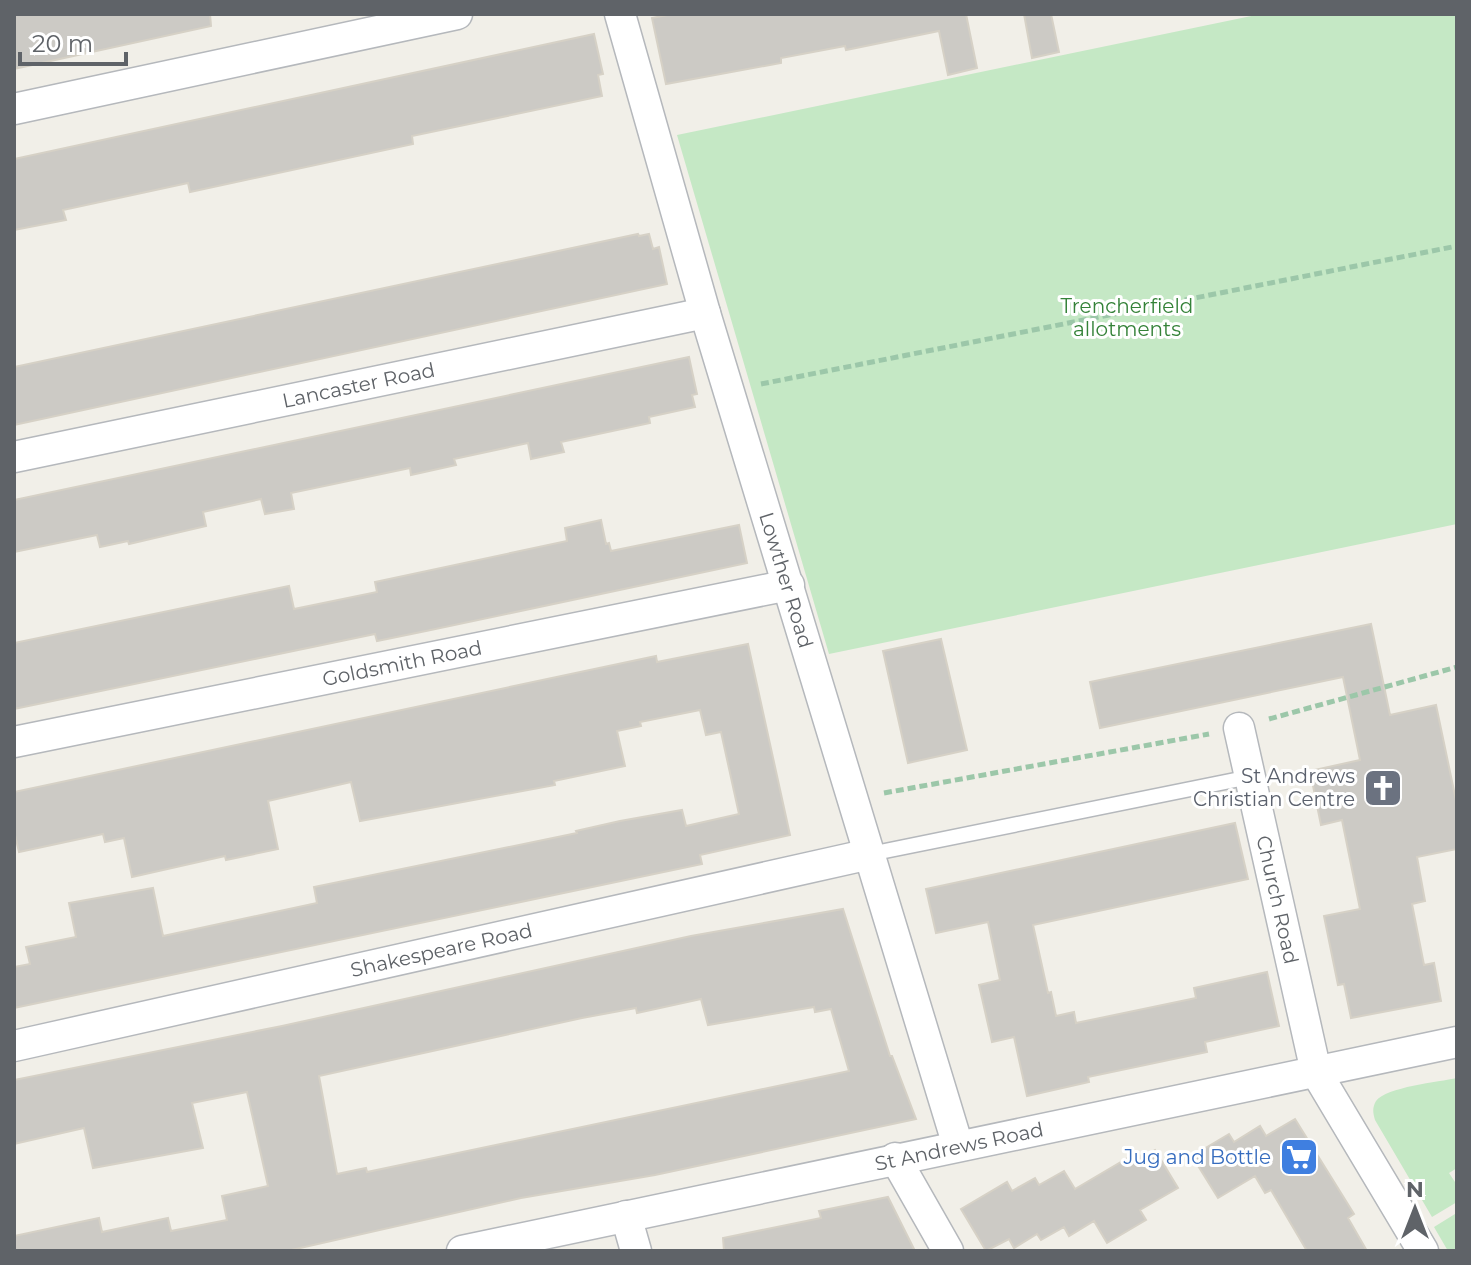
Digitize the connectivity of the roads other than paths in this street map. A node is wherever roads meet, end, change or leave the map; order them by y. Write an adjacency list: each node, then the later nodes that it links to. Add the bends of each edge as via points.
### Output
1 (457, 14): 3 (street)
2 (620, 14): 4 (street, Lowther Road)
3 (14, 109)
4 (705, 313): 5 (street, Lancaster Road); 6 (street, Lowther Road)
5 (14, 457)
6 (789, 585): 8 (street, Goldsmith Road); 10 (street, Lowther Road)
7 (1239, 728): 9 (street, Church Road)
8 (14, 742)
9 (1250, 777): 10 (lane); 13 (street, Church Road)
10 (870, 854): 12 (street, Shakespeare Road); 14 (street, Lowther Road)
11 (1457, 1042): 13 (street, St Andrews Road)
12 (14, 1046)
13 (1316, 1072): 14 (street, St Andrews Road); 20 (street, Church Road)
14 (958, 1146): 15 (street, St Andrews Road)
15 (895, 1158): 16 (street, St Andrews Road); 19 (street)
16 (626, 1216): 17 (street, St Andrews Road); 18 (street)
17 (462, 1251)
18 (636, 1251)
19 (948, 1251)
20 (1423, 1251)

